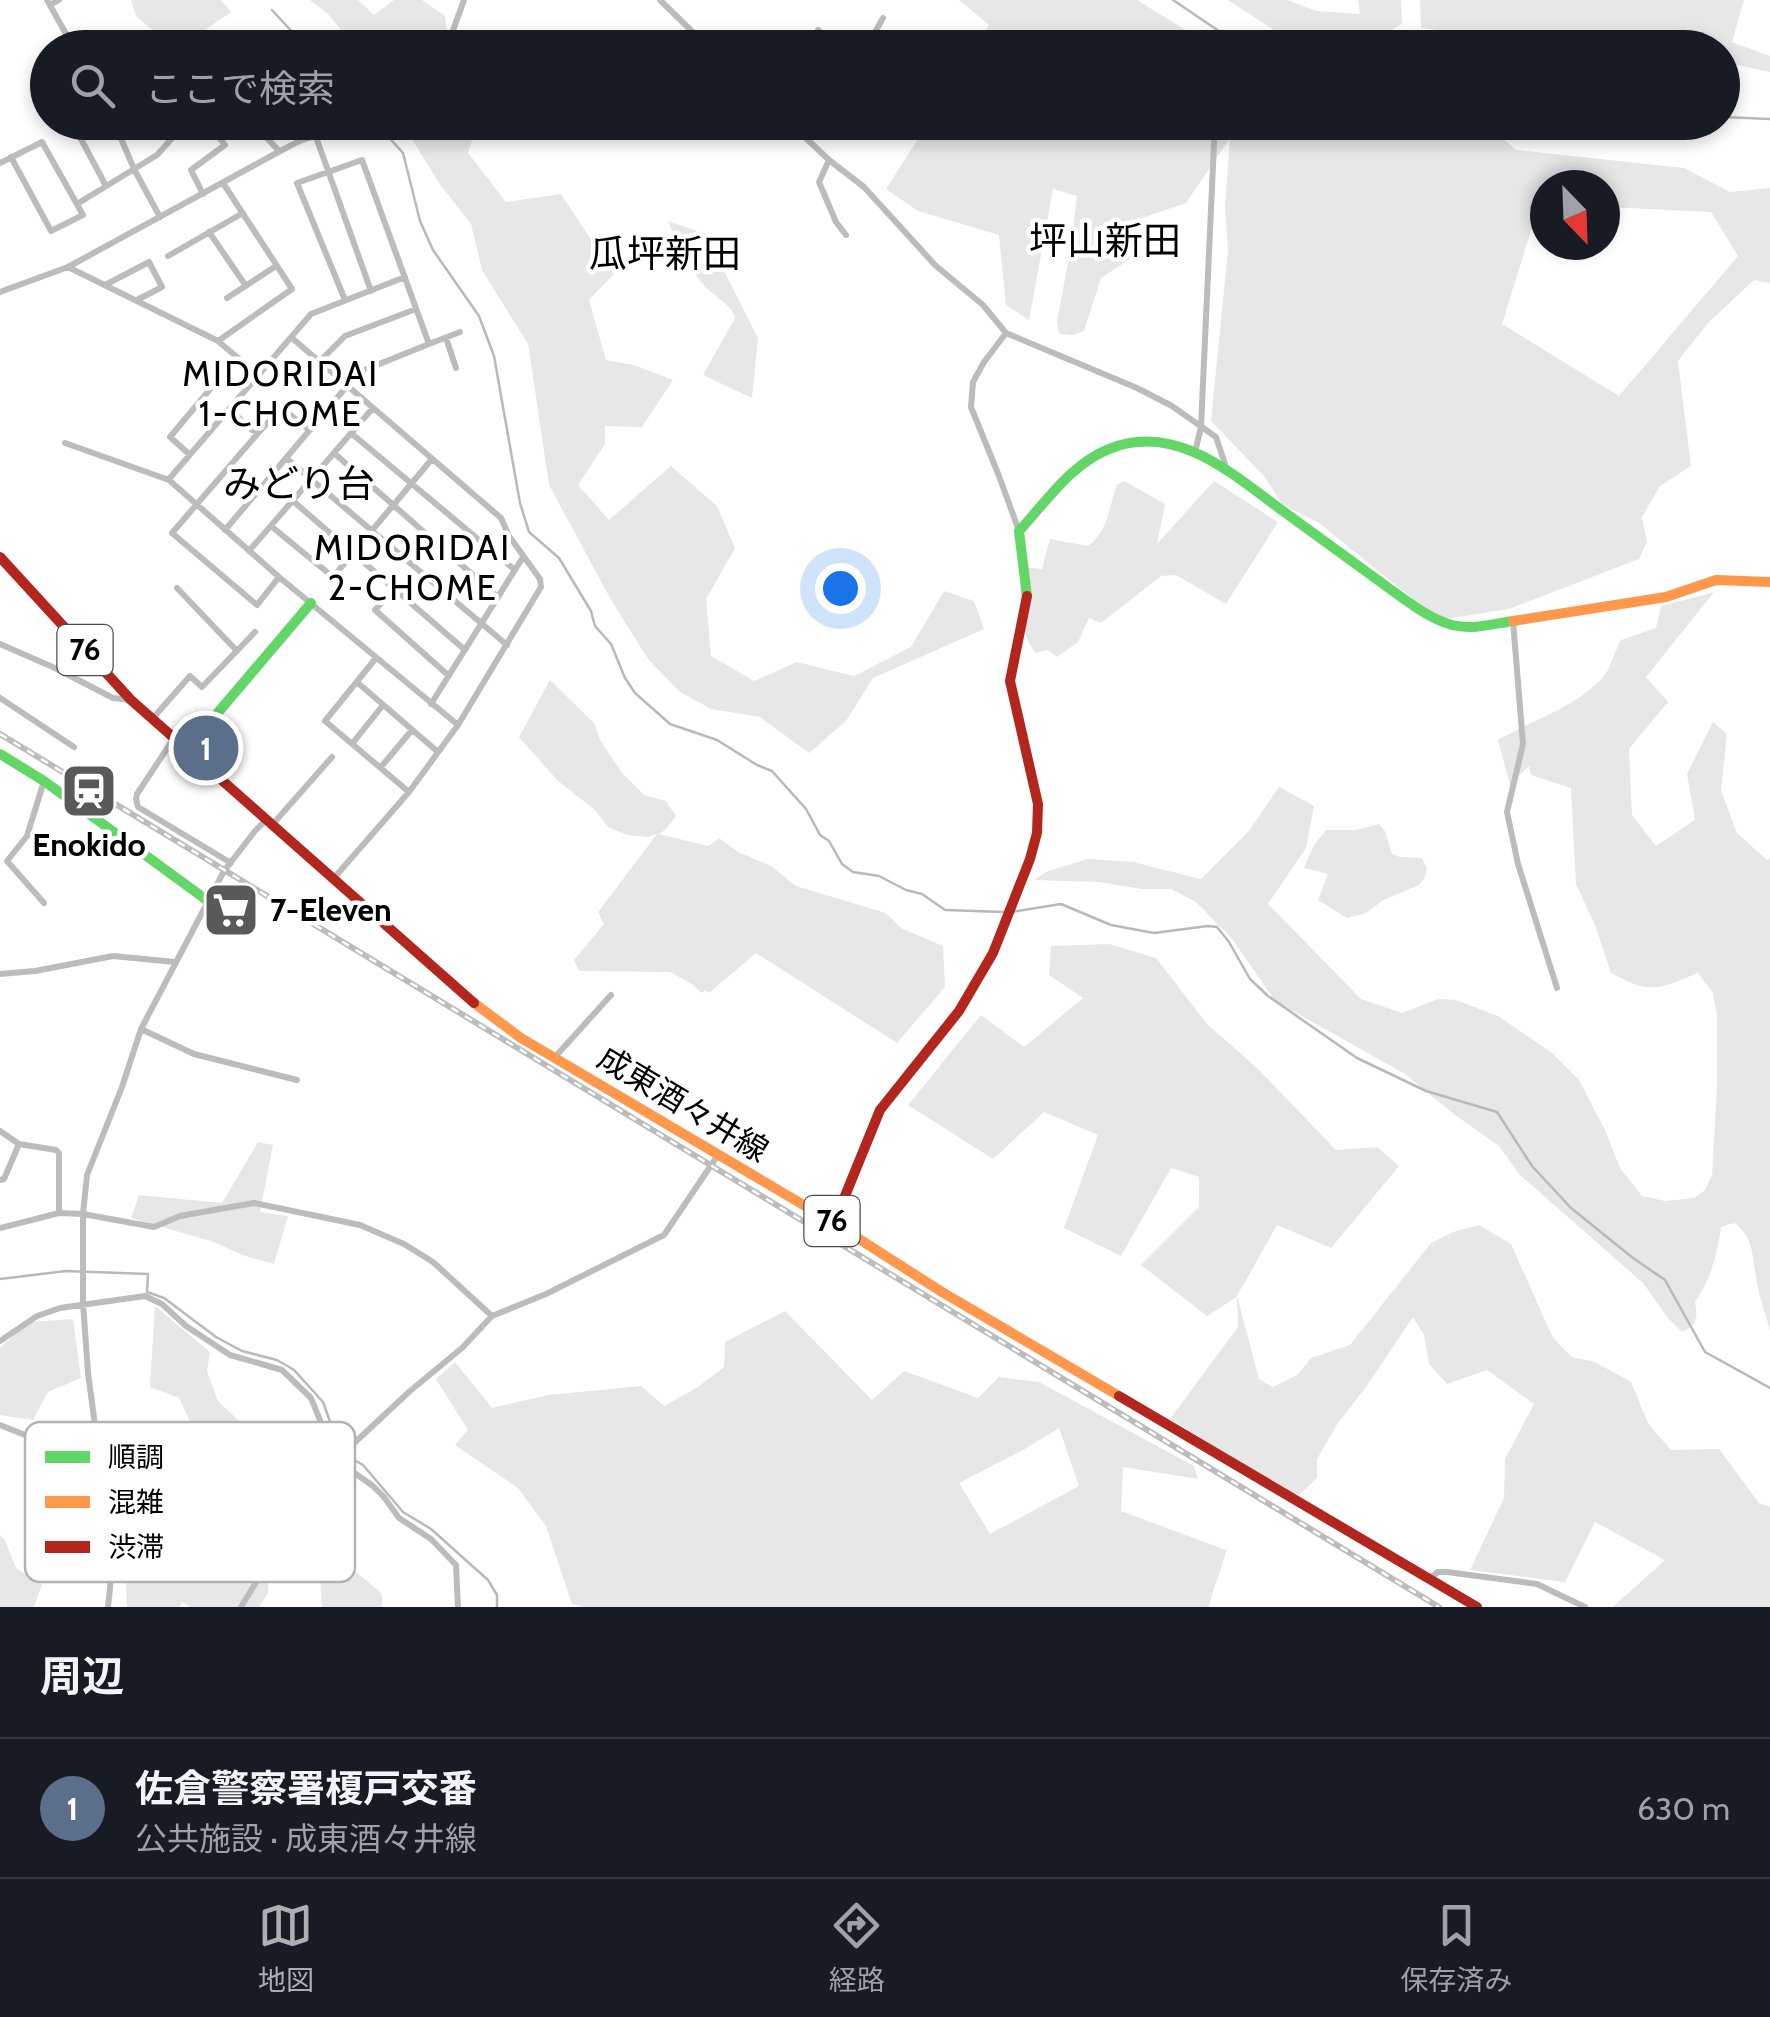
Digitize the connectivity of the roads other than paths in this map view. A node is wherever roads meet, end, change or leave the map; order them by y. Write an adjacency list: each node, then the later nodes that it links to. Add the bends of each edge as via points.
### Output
1 (59, 0): 4 (street)
2 (464, 0): 7 (street)
3 (660, 0): 8 (street)
4 (48, 2): 6 (street)
5 (883, 18): 9 (street)
6 (64, 30)
7 (453, 30)
8 (691, 30)
9 (876, 30)
10 (82, 140): 26 (street)
11 (122, 140): 23 (street)
12 (170, 140): 23 (street)
13 (221, 140): 27 (street, via 225,145 191,170)
14 (269, 140): 19 (street)
15 (304, 140): 19 (street)
16 (317, 140): 24 (street)
17 (809, 140): 21 (street)
18 (1214, 140): 58 (street)
19 (279, 151): 25 (street)
20 (12, 157): 22 (street); 28 (street, via 42,142); 28 (street, via 51,231 83,215)
21 (830, 160): 32 (street, via 819,182); 46 (street, via 864,186)
22 (0, 163)
23 (134, 169): 26 (street); 30 (street)
24 (328, 172): 36 (street, via 362,160); 39 (street); 42 (street, via 297,183)
25 (223, 183): 27 (street); 29 (street)
26 (106, 186): 28 (street)
27 (203, 194): 30 (street)
28 (77, 204)
29 (242, 213): 31 (street); 34 (street)
30 (160, 217): 35 (street)
31 (209, 232): 33 (street); 38 (street)
32 (846, 235)
33 (168, 256)
34 (276, 266): 38 (street); 49 (street, via 292,289)
35 (68, 267): 37 (street); 40 (street)
36 (405, 277): 39 (street); 44 (street)
37 (105, 285): 43 (street); 43 (street, via 149,262 162,287)
38 (246, 286): 41 (street)
39 (371, 291): 42 (street)
40 (0, 292)
41 (227, 298)
42 (344, 300): 47 (street, via 311,314)
43 (136, 301): 49 (street)
44 (416, 309): 50 (street); 52 (street, via 344,336)
45 (460, 332): 48 (street)
46 (1006, 333): 58 (street, via 1137,388); 78 (street, via 973,382 971,408)
47 (292, 338): 52 (street); 54 (street)
48 (446, 338): 50 (street); 53 (street)
49 (218, 341): 51 (street)
50 (429, 344): 55 (street, via 362,371)
51 (237, 357): 54 (street); 65 (street, via 170,437)
52 (319, 362): 55 (street)
53 (456, 368)
54 (259, 376): 56 (street)
55 (347, 386): 57 (street); 59 (street)
56 (229, 409): 60 (street); 65 (street)
57 (372, 409): 61 (street); 67 (street)
58 (1202, 426): 64 (street); 68 (street, via 1216,437)
59 (309, 430): 60 (street, via 282,408); 66 (street)
60 (259, 432): 74 (street)
61 (351, 433): 63 (street); 71 (street)
62 (65, 443): 69 (street)
63 (334, 452): 70 (street); 73 (street)
64 (1195, 452): 68 (street); 78 (street, via 1144,442 1109,449 1081,466)
65 (189, 454): 69 (street)
66 (286, 458): 70 (street); 76 (street)
67 (432, 459): 71 (street); 82 (street, via 501,518)
68 (1227, 470): 90 (street, via 1439,622 1466,628)
69 (169, 480): 74 (street)
70 (311, 480): 72 (street); 77 (street)
71 (411, 483): 73 (street); 83 (street)
72 (293, 500): 75 (street); 80 (street)
73 (394, 504): 77 (street); 88 (street)
74 (196, 506): 76 (street); 84 (street, via 172,533 258,605)
75 (272, 526): 79 (street); 80 (street, via 332,576)
76 (225, 530): 79 (street)
77 (372, 530): 80 (street); 91 (street)
78 (1019, 532): 135 (street, via 1027,600 1010,682 1038,804 1034,846 993,953 959,1011 880,1110)
79 (249, 551): 84 (street)
80 (352, 554): 87 (street)
81 (0, 556): 101 (street, 成東酒々井線 / 76)
82 (523, 558): 83 (street); 94 (street, via 541,587)
83 (515, 570): 88 (street)
84 (279, 577): 89 (street)
85 (1770, 582): 90 (street, via 1716,580 1666,597)
86 (176, 588): 95 (street)
87 (394, 589): 96 (street); 98 (street, via 375,610)
88 (498, 597): 91 (street)
89 (311, 604): 97 (street); 110 (street)
90 (1513, 621): 124 (street, via 1524,744 1507,812)
91 (481, 624): 94 (street); 96 (street)
92 (255, 632): 95 (street)
93 (0, 644): 101 (street, via 113,698)
94 (507, 645): 105 (street)
95 (237, 650): 104 (street, via 202,687 190,676)
96 (465, 650): 98 (street)
97 (376, 658): 99 (street); 102 (street)
98 (448, 676): 102 (street)
99 (358, 683): 103 (street); 108 (street, via 325,721)
100 (0, 698): 109 (street)
101 (131, 700): 104 (street, 成東酒々井線 / 76)
102 (431, 704): 105 (street)
103 (383, 705): 106 (street); 108 (street)
104 (153, 718): 107 (street, 成東酒々井線 / 76)
105 (458, 726): 111 (street)
106 (412, 730): 111 (street); 114 (street)
107 (174, 738): 110 (street, 成東酒々井線 / 76); 118 (street, via 140,789 138,807)
108 (352, 744): 114 (street)
109 (74, 747)
110 (187, 749): 117 (street, 成東酒々井線 / 76)
111 (438, 752): 116 (street)
112 (0, 754): 115 (street)
113 (332, 756): 117 (street)
114 (381, 767): 116 (street)
115 (44, 781): 120 (street); 121 (street, via 27,836 7,861)
116 (409, 792): 119 (street)
117 (269, 823): 118 (street); 119 (street, 成東酒々井線 / 76)
118 (231, 862): 120 (street)
119 (332, 879): 127 (street, 成東酒々井線 / 76, via 463,994)
120 (208, 901): 122 (street)
121 (44, 904)
122 (175, 962): 123 (street, via 113,956); 126 (street)
123 (0, 974)
124 (1557, 988)
125 (611, 995): 127 (street)
126 (141, 1028): 128 (street, via 194,1054); 134 (street, via 87,1175)
127 (554, 1058): 131 (street, 成東酒々井線 / 76)
128 (297, 1080)
129 (0, 1131): 130 (street)
130 (20, 1144): 132 (street); 133 (street, via 59,1153)
131 (718, 1154): 135 (street, 成東酒々井線 / 76); 138 (street, via 664,1235)
132 (0, 1180)
133 (59, 1213): 134 (street); 136 (street)
134 (83, 1214): 137 (street); 138 (street, via 154,1228 180,1216 254,1203 360,1225 433,1262)
135 (834, 1223): 146 (street, 成東酒々井線 / 76)
136 (0, 1228)
137 (83, 1303): 139 (street, via 37,1316); 140 (street); 141 (street, via 144,1296 162,1304 230,1355 282,1370 310,1398)
138 (492, 1316): 144 (street)
139 (0, 1341)
140 (94, 1422)
141 (320, 1422)
142 (0, 1425): 143 (street)
143 (25, 1436)
144 (355, 1442)
145 (355, 1474): 151 (street, via 456,1565)
146 (1430, 1578): 152 (street, 76); 153 (street, via 1446,1572 1528,1582)
147 (111, 1582): 149 (street)
148 (256, 1582): 150 (street)
149 (108, 1607)
150 (241, 1607)
151 (458, 1607)
152 (1477, 1607)
153 (1586, 1607)

